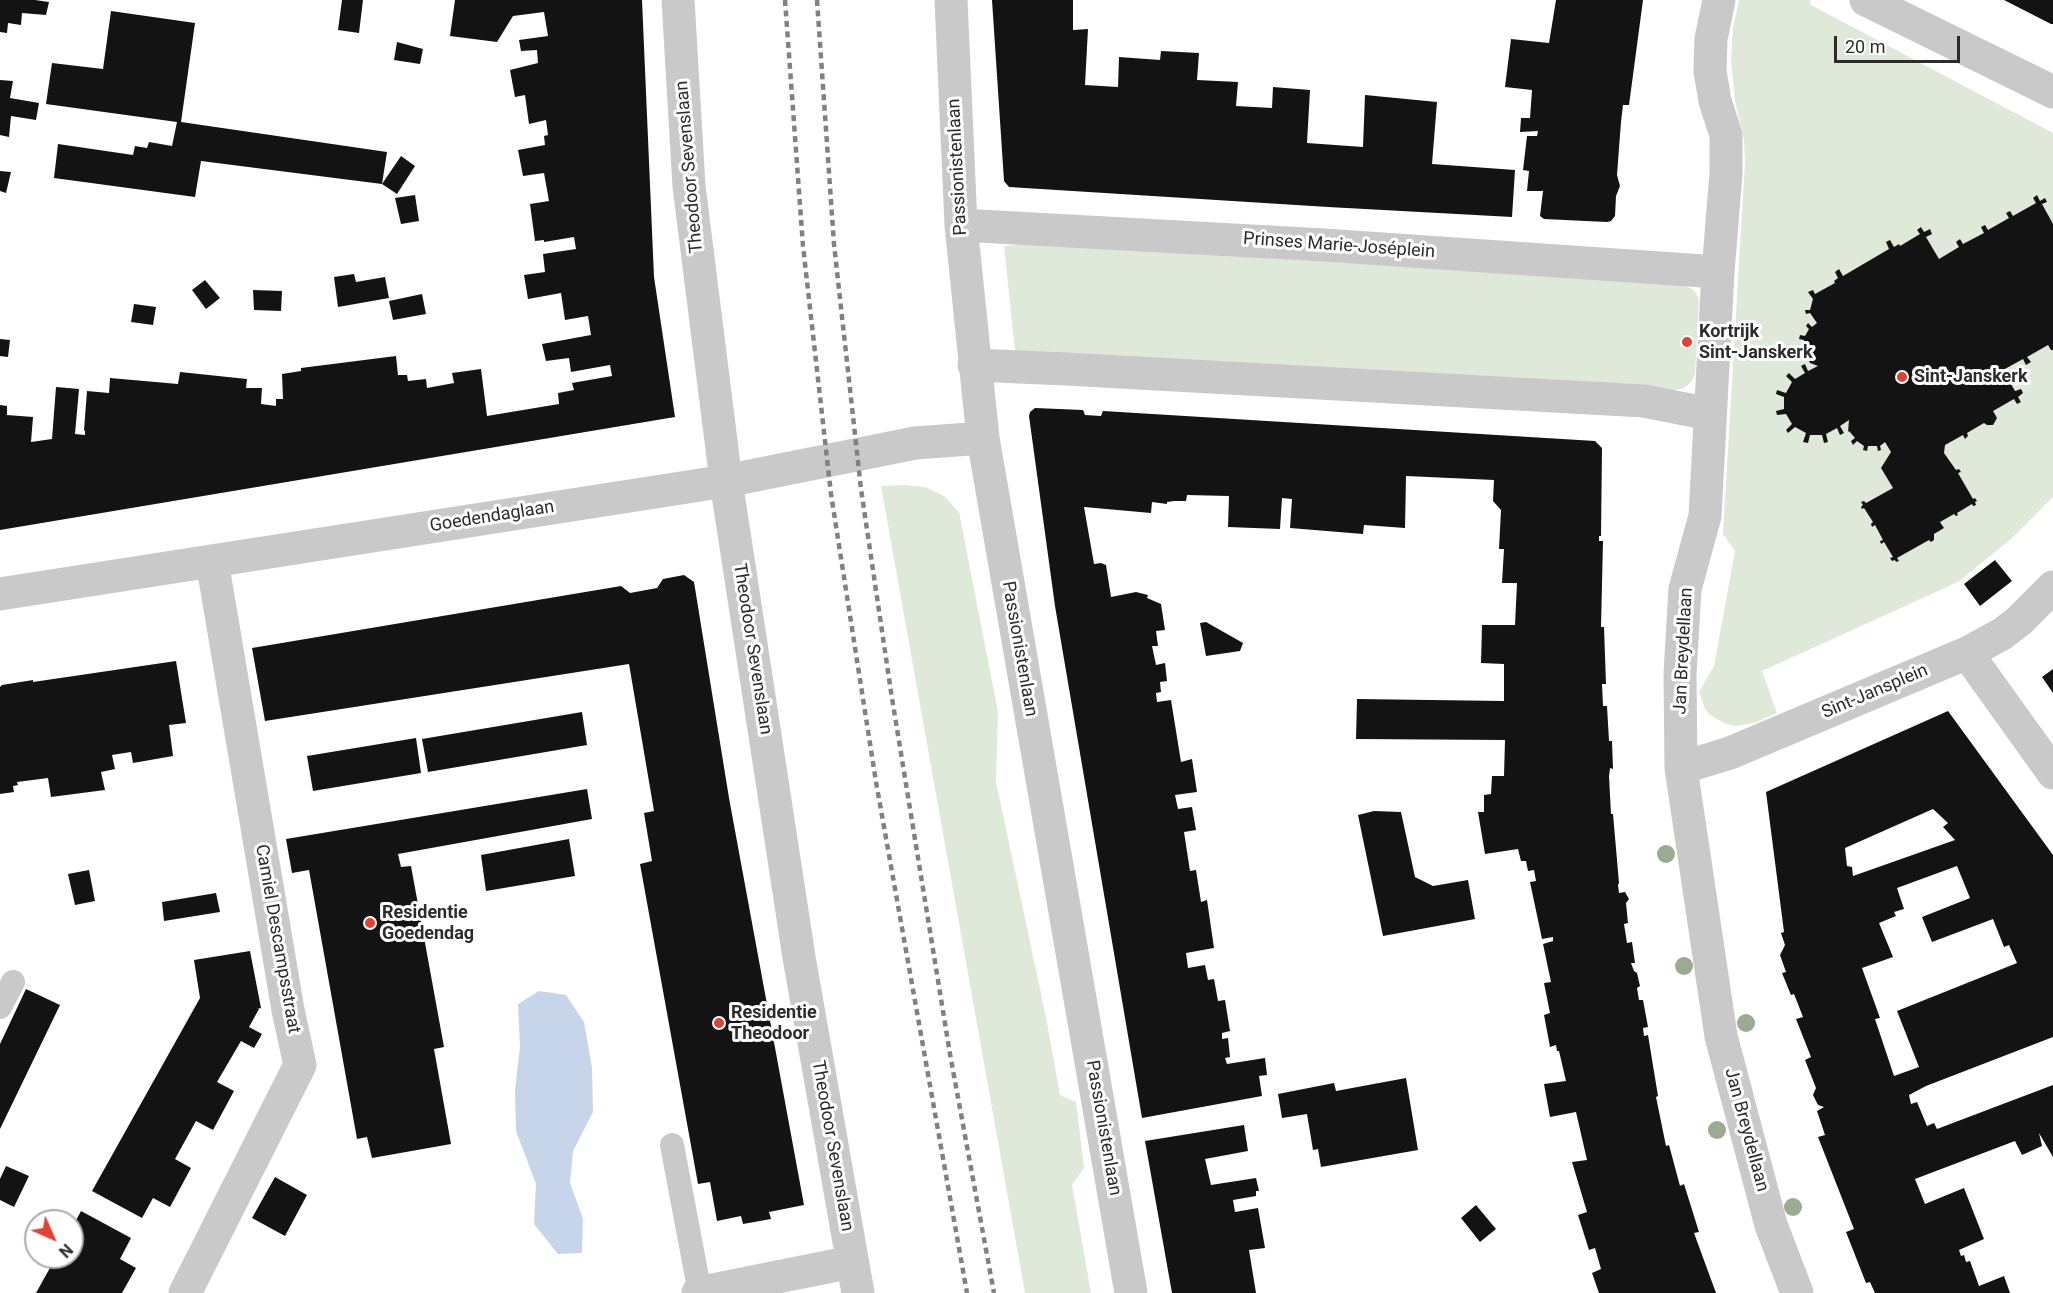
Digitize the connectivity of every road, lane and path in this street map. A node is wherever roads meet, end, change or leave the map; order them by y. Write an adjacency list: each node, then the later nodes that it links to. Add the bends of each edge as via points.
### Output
1 (678, 0): 11 (street, Theodoor Sevenslaan, via 689,186)
2 (951, 0): 6 (street, Passionistenlaan)
3 (1719, 0): 7 (street, Jan Breydellaan, via 1711,39 1710,71 1727,154)
4 (1866, 0): 5 (street)
5 (2053, 92)
6 (961, 225): 7 (street, Prinses Marie-Joséplein); 8 (street, Passionistenlaan)
7 (1718, 272): 9 (street, Jan Breydellaan)
8 (974, 365): 9 (street, via 1644,401); 10 (street, Passionistenlaan)
9 (1710, 414): 16 (street, Jan Breydellaan, via 1705,516 1685,589 1680,674)
10 (983, 438): 11 (street, Goedendaglaan, via 915,443); 24 (street, Passionistenlaan)
11 (726, 481): 12 (street, Goedendaglaan); 21 (street, Theodoor Sevenslaan, via 799,957)
12 (212, 561): 14 (street, Goedendaglaan); 22 (street, Camiel Descampsstraat, via 300,1065)
13 (2053, 587): 15 (street, Sint-Jansplein, via 2019,621)
14 (0, 594)
15 (1967, 653): 16 (street, Sint-Jansplein, via 1730,753); 17 (street)
16 (1681, 768): 25 (street, Jan Breydellaan, via 1721,1036 1771,1225)
17 (2053, 773)
18 (12, 981): 19 (lane)
19 (0, 1007)
20 (672, 1145): 23 (lane)
21 (855, 1277): 23 (street)
22 (185, 1293)
23 (699, 1293)
24 (1131, 1293)
25 (1797, 1293)

